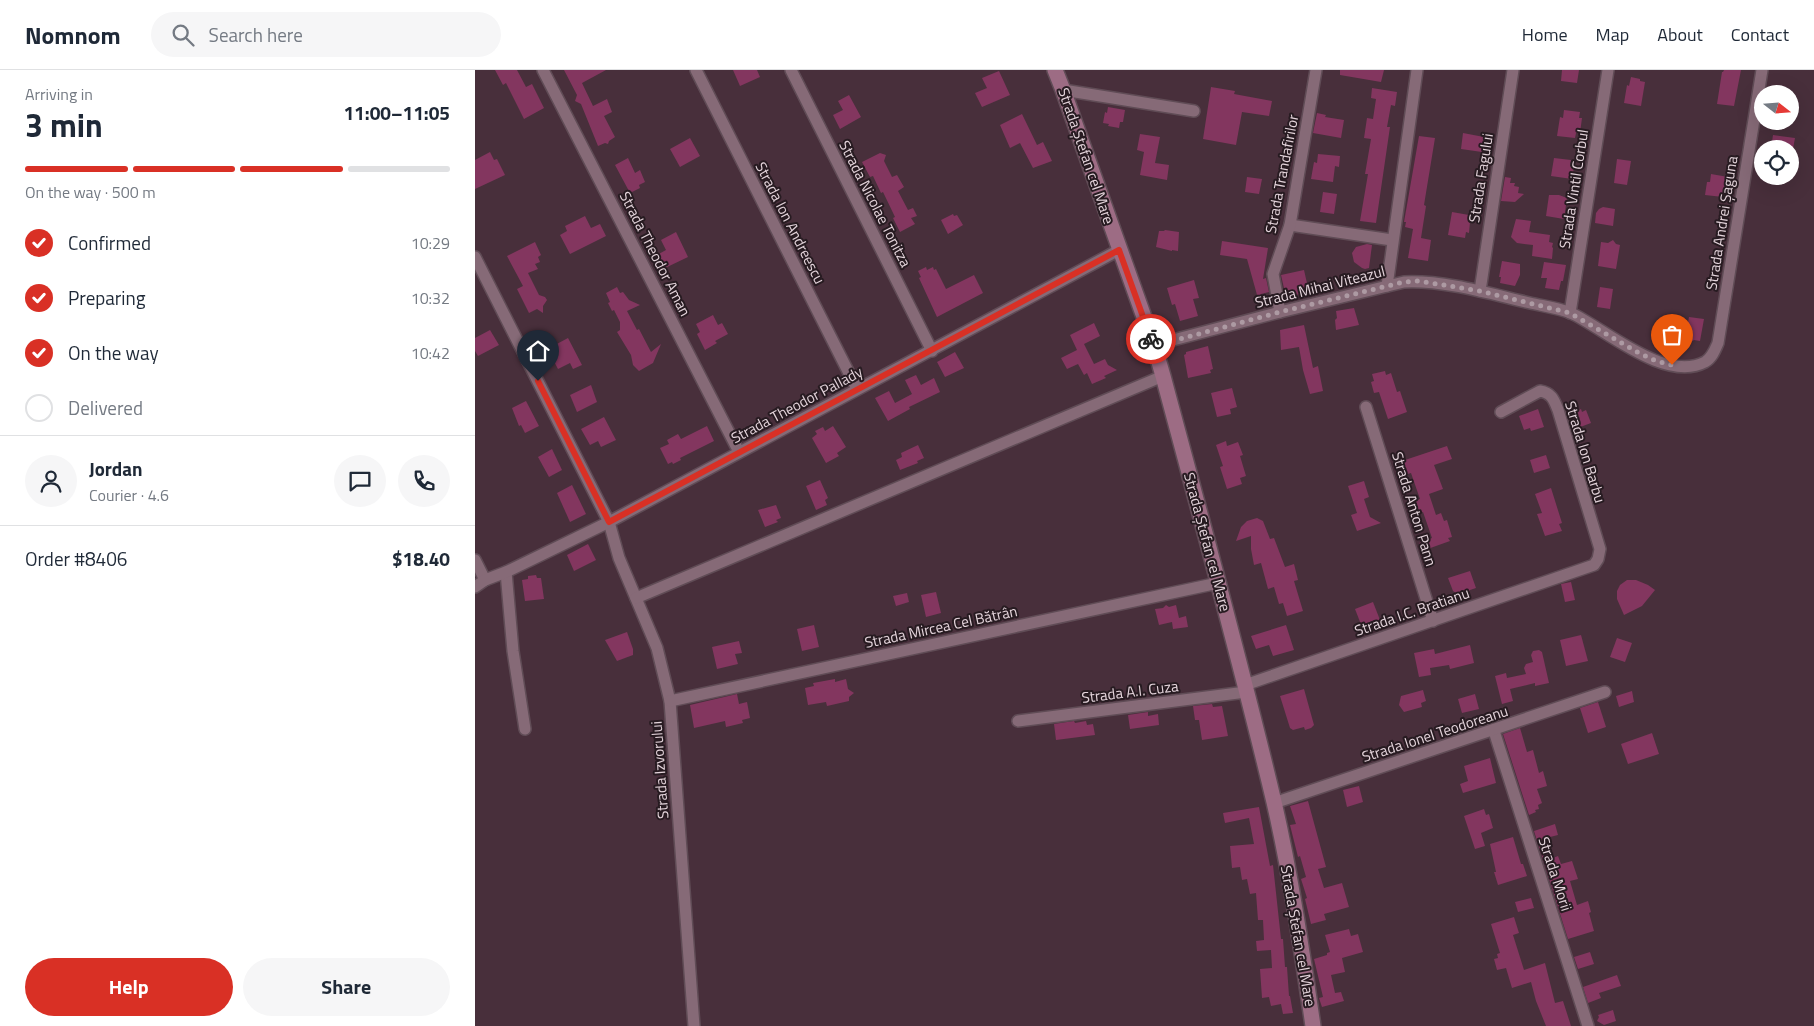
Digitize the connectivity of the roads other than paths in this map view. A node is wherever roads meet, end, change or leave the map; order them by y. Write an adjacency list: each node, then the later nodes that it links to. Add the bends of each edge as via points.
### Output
1 (543, 70): 27 (street, Strada Theodor Aman)
2 (696, 70): 24 (street, Strada Ion Andreescu)
3 (791, 70): 21 (street, Strada Nicolae Tonitza)
4 (1055, 70): 10 (street, Strada Ștefan cel Mare)
5 (1317, 70): 12 (street, Strada Trandafirilor)
6 (1417, 70): 13 (street)
7 (1513, 70): 17 (street, Strada Fagului)
8 (1608, 70): 19 (street, Strada Vintil Corbul)
9 (1762, 70): 22 (street, Strada Andrei Șaguna, via 1718,343 1706,361)
10 (1063, 90): 11 (street); 14 (street, Strada Ștefan cel Mare)
11 (1194, 112)
12 (1290, 225): 13 (street); 18 (street, Strada Trandafirilor, via 1273,274)
13 (1392, 240): 16 (street)
14 (1119, 250): 20 (street, Strada Ștefan cel Mare); 21 (street, Strada Theodor Pallady)
15 (475, 257): 28 (street, Strada Izvorului)
16 (1387, 286): 17 (street, Strada Mihai Viteazul, via 1419,281); 18 (street, Strada Mihai Viteazul)
17 (1480, 291): 19 (street, Strada Mihai Viteazul)
18 (1280, 312): 20 (street, Strada Mihai Viteazul)
19 (1570, 313): 22 (street, Strada Mihai Viteazul, via 1656,361)
20 (1154, 346): 23 (street, Strada Ștefan cel Mare)
21 (932, 351): 24 (street, Strada Theodor Pallady)
22 (1691, 366)
23 (1163, 376): 33 (street, Strada Ștefan cel Mare); 35 (street)
24 (857, 389): 27 (street, Strada Theodor Pallady)
25 (1367, 406): 36 (street, Strada Anton Pann)
26 (1501, 412): 30 (street, Strada Ion Barbu, via 1540,391 1552,396 1600,549 1598,560)
27 (739, 452): 28 (street, Strada Theodor Pallady)
28 (609, 522): 31 (street, Strada Theodor Pallady); 35 (street, Strada Izvorului, via 619,558)
29 (475, 560): 32 (street)
30 (1588, 568): 36 (street, Strada I.C. Bratianu)
31 (507, 572): 32 (street, Strada Theodor Pallady); 41 (street, via 513,651)
32 (485, 580): 34 (street, Strada Theodor Pallady)
33 (1219, 583): 37 (street, Strada Ștefan cel Mare); 39 (street, Strada Mircea Cel Bătrân)
34 (475, 587)
35 (636, 598): 39 (street, Strada Izvorului, via 657,648)
36 (1433, 621): 37 (street, Strada I.C. Bratianu)
37 (1246, 689): 40 (street, Strada A.I. Cuza); 43 (street, Strada Ștefan cel Mare)
38 (1605, 692): 42 (street, Strada Ionel Teodoreanu)
39 (670, 701): 44 (street, Strada Izvorului)
40 (1018, 721)
41 (525, 729)
42 (1494, 731): 43 (street, Strada Ionel Teodoreanu); 46 (street, Strada Morii)
43 (1274, 803): 45 (street, Strada Ștefan cel Mare, via 1295,908)
44 (693, 1026)
45 (1313, 1026)
46 (1588, 1026)

